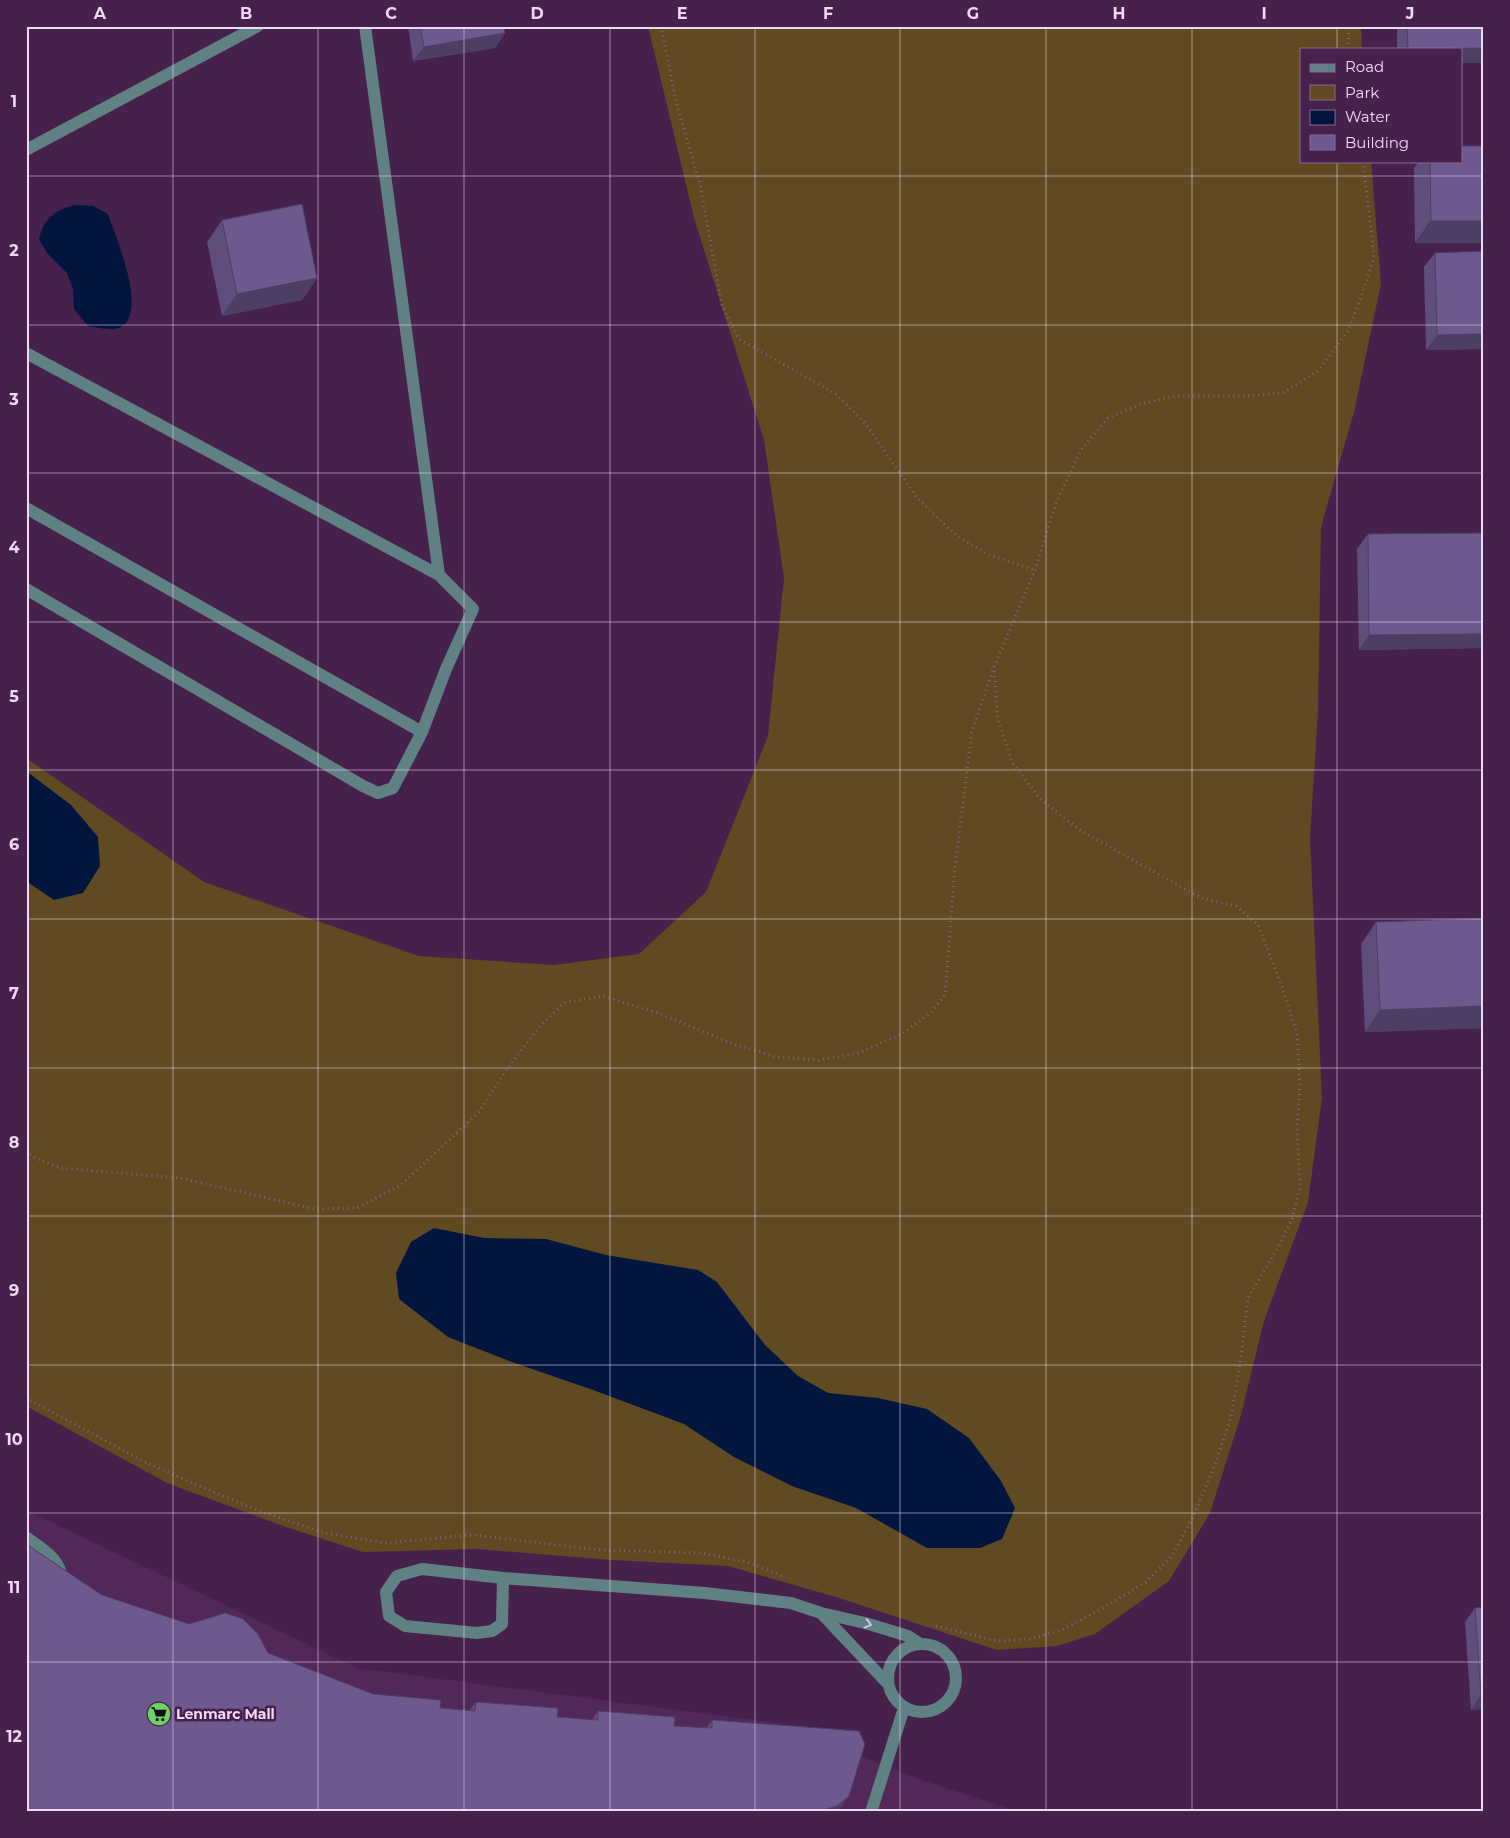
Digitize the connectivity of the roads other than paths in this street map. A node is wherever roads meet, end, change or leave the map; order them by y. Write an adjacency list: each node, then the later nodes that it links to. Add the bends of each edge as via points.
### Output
1 (258, 26): 3 (lane)
2 (365, 26): 6 (lane)
3 (26, 150)
4 (26, 353): 6 (lane)
5 (26, 508): 8 (lane)
6 (439, 575): 8 (lane, via 473,609)
7 (26, 589): 8 (lane, via 378,793 393,788)
8 (422, 732)
9 (26, 1537): 11 (lane, via 49,1553 61,1569)
10 (503, 1578): 10 (lane, via 422,1569 397,1576 386,1592 389,1616 405,1626 477,1633 492,1631 502,1624); 12 (lane, via 714,1594 791,1603)
11 (64, 1592)
12 (821, 1613): 13 (lane, one-way to 13, via 873,1625 908,1636); 14 (lane)
13 (919, 1643): 14 (lane, via 905,1647 894,1657); 15 (lane, via 935,1646 948,1656 956,1670 956,1686 948,1701 935,1710 919,1712)
14 (888, 1684): 15 (lane, via 894,1698)
15 (904, 1708): 16 (lane)
16 (871, 1812)

